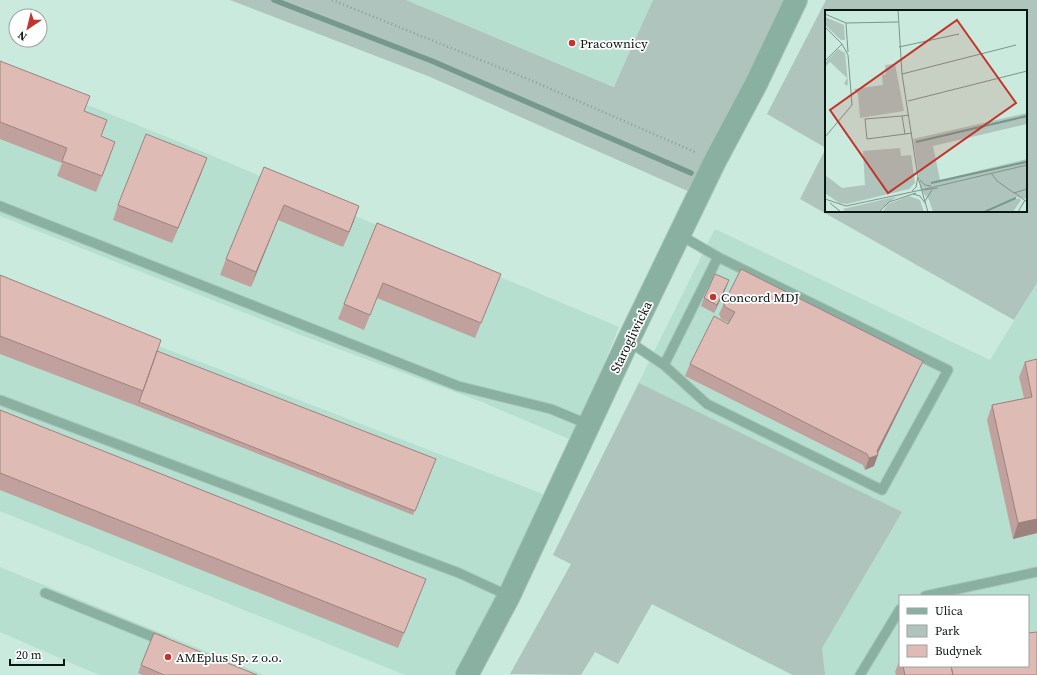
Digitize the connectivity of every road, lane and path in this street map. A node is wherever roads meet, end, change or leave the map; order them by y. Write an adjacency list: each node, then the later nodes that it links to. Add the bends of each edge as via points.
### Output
1 (332, 0): 3 (path, via 528,79)
2 (796, 0): 3 (street, Starogliwicka)
3 (715, 162): 5 (street, Starogliwicka)
4 (0, 206): 10 (lane, via 458,386 551,409)
5 (680, 235): 6 (lane); 7 (street, Starogliwicka)
6 (718, 257): 8 (lane); 8 (lane, via 948,370 882,490 707,404)
7 (628, 341): 8 (lane); 14 (street, Starogliwicka)
8 (664, 365)
9 (0, 400): 14 (lane, via 459,573)
10 (580, 421)
11 (1037, 572): 13 (lane)
12 (45, 593): 16 (lane)
13 (930, 595)
14 (508, 596): 17 (street, Starogliwicka)
15 (899, 611): 18 (lane)
16 (174, 646)
17 (467, 675)
18 (860, 675)

